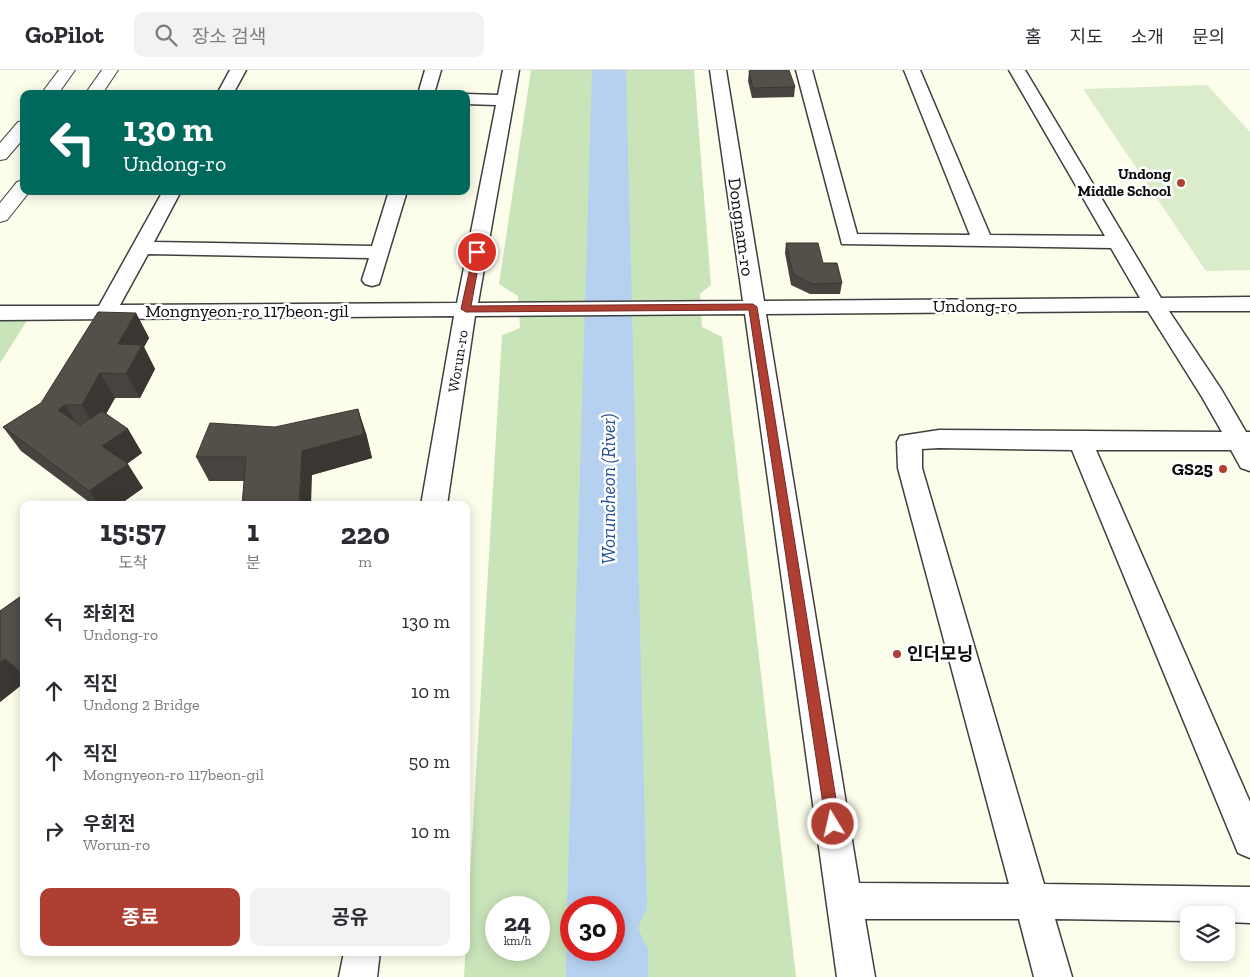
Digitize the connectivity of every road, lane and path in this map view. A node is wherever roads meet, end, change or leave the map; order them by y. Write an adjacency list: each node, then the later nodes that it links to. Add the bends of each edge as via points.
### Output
1 (68, 70): 10 (street)
2 (110, 70): 11 (street)
3 (238, 70): 12 (street)
4 (433, 70): 13 (street)
5 (511, 70): 15 (street, Worun-ro)
6 (718, 70): 29 (street, Dongnam-ro)
7 (804, 70): 22 (street, via 849,240)
8 (912, 70): 22 (street)
9 (1017, 70): 23 (street)
10 (52, 90)
11 (96, 90)
12 (227, 90)
13 (427, 90)
14 (470, 99): 15 (street)
15 (505, 100): 30 (street, Worun-ro)
16 (20, 131): 17 (street)
17 (0, 155)
18 (20, 191): 21 (street)
19 (170, 195): 24 (street)
20 (397, 195): 25 (street)
21 (0, 216)
22 (982, 240): 23 (street)
23 (1118, 242): 27 (street)
24 (142, 248): 25 (street); 32 (street)
25 (380, 252): 26 (street)
26 (372, 280)
27 (1154, 304): 28 (street, Undong-ro); 29 (street, Undong-ro); 35 (street)
28 (1250, 304)
29 (753, 307): 31 (street, Undong-ro); 38 (street, Dongnam-ro)
30 (466, 309): 31 (street, Mongnyeon-ro 117beon-gil); 32 (street, Mongnyeon-ro 117beon-gil); 36 (street, Worun-ro)
31 (494, 309)
32 (106, 312): 33 (street, Mongnyeon-ro 117beon-gil)
33 (0, 313)
34 (1080, 441): 35 (street); 37 (street); 39 (street, via 939,439 909,442 910,468)
35 (1246, 448)
36 (435, 501)
37 (1250, 841)
38 (845, 901): 39 (street); 43 (street, Dongnam-ro)
39 (1031, 902): 40 (street); 44 (street)
40 (1250, 905)
41 (361, 956): 42 (street)
42 (358, 977)
43 (856, 977)
44 (1053, 977)

